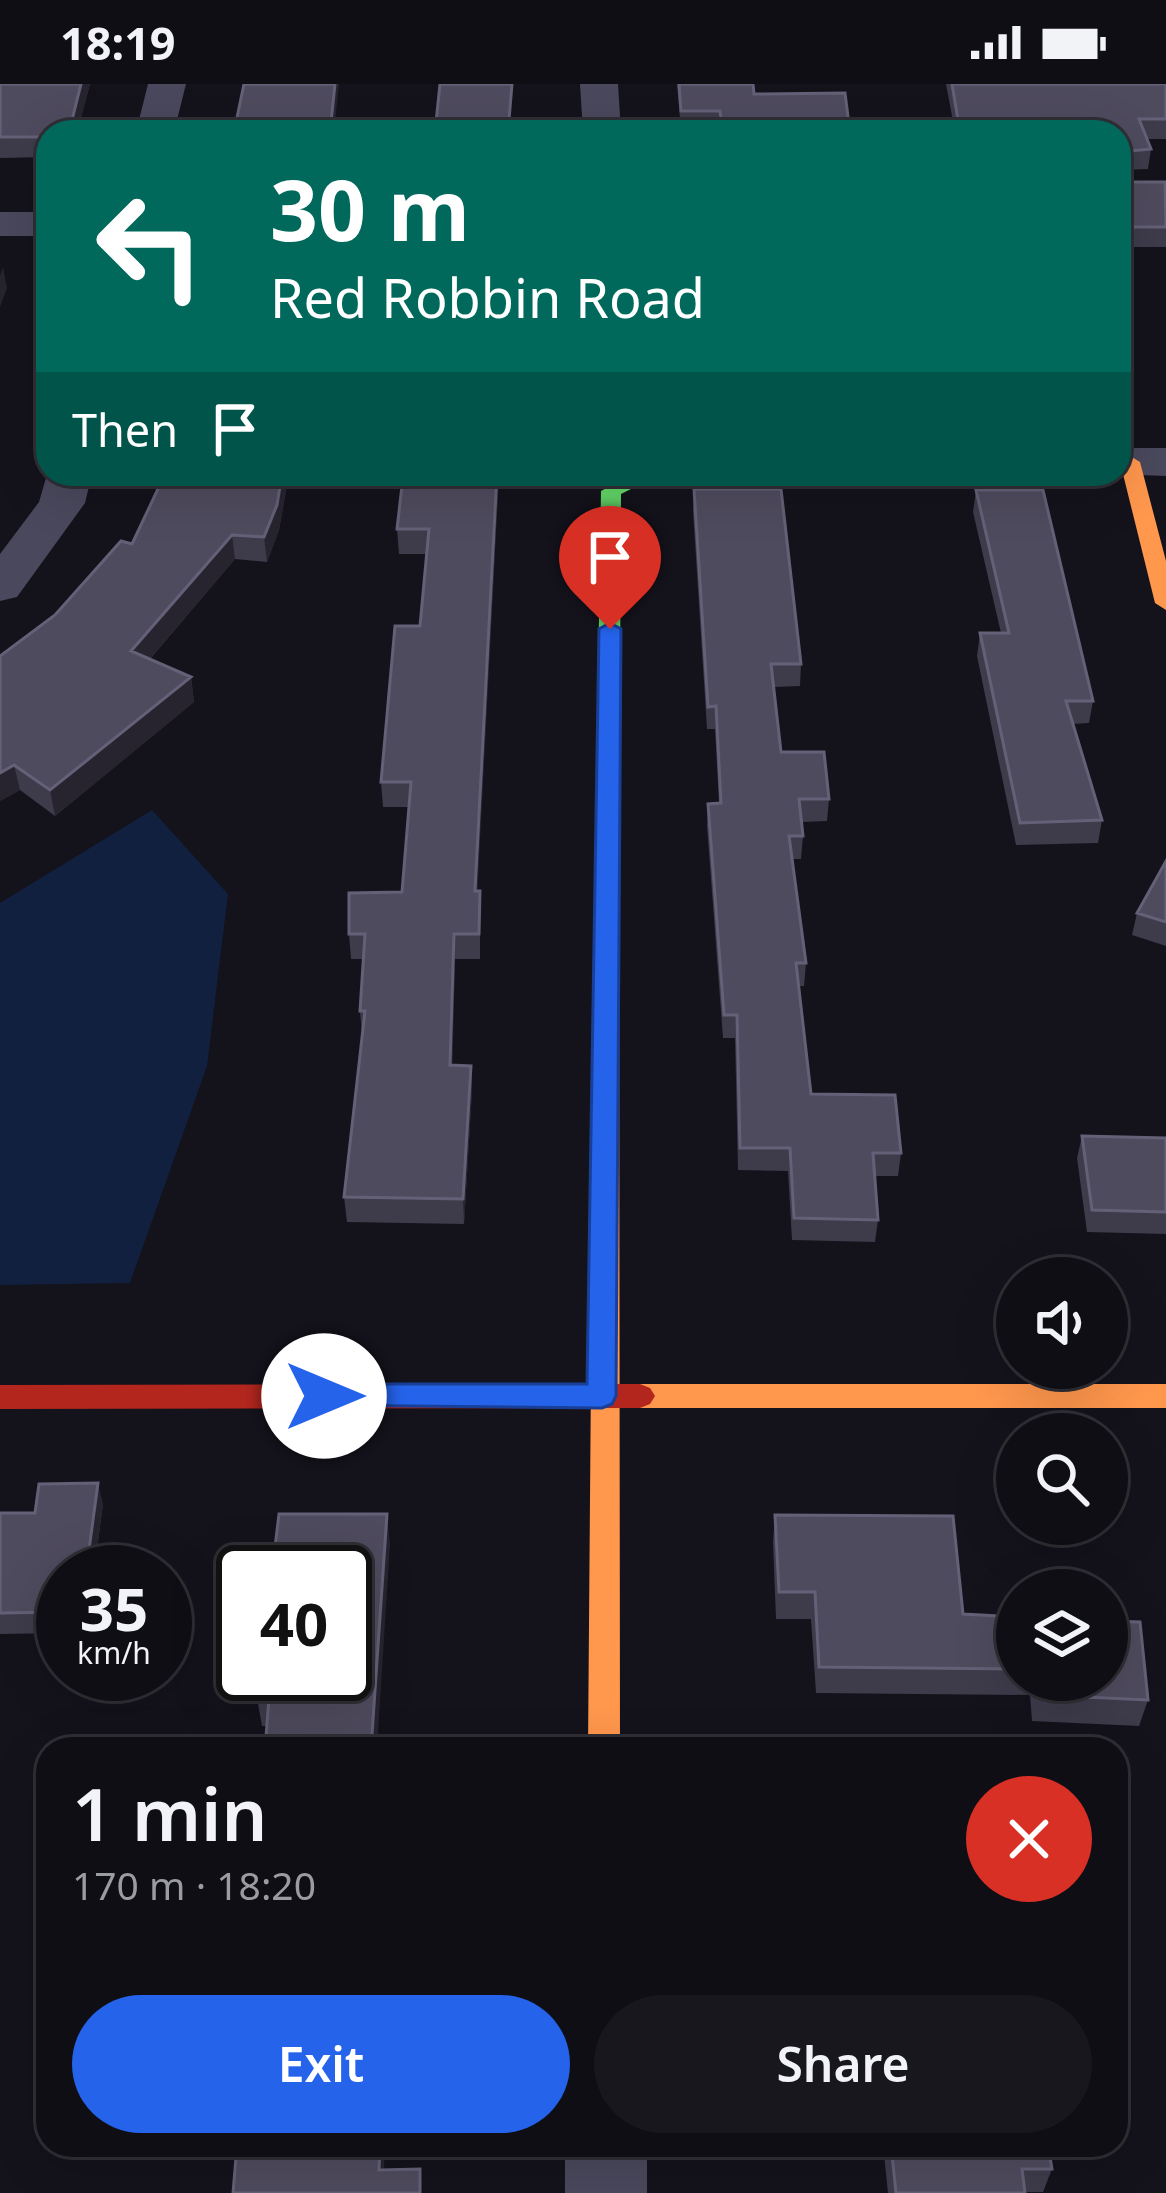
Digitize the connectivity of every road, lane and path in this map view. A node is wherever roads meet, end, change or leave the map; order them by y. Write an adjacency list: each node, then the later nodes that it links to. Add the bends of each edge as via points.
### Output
1 (167, 84): 3 (street)
2 (599, 84): 4 (street)
3 (158, 120)
4 (601, 120)
5 (0, 224): 6 (street)
6 (36, 224)
7 (1138, 462): 11 (street)
8 (66, 486): 10 (street)
9 (623, 486): 12 (street, via 611,491)
10 (0, 587)
11 (1166, 603)
12 (602, 1396): 13 (street); 14 (street); 15 (street)
13 (1166, 1396)
14 (0, 1397)
15 (604, 1737)
16 (606, 2157): 17 (street)
17 (607, 2193)

